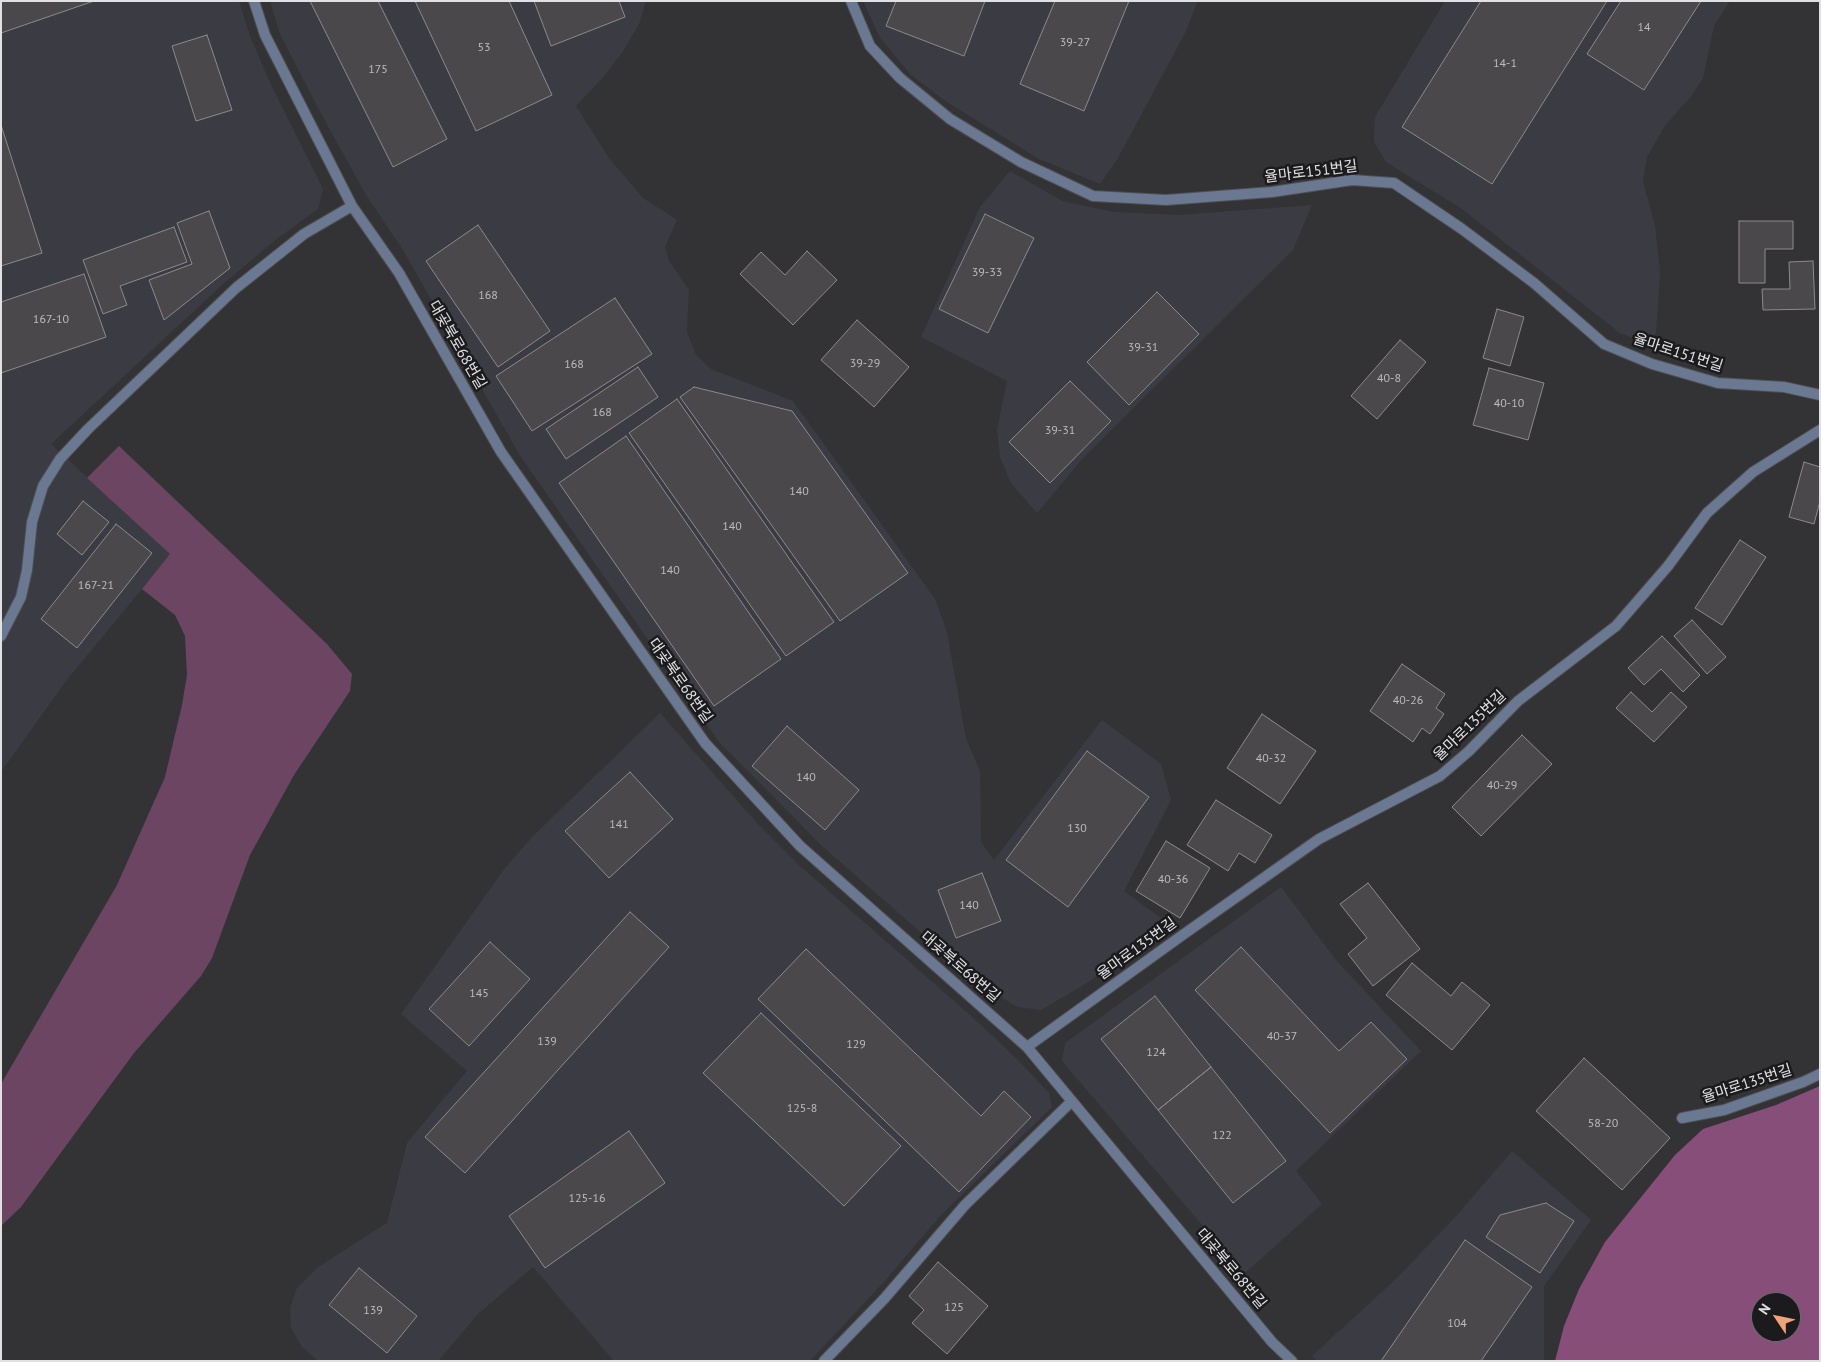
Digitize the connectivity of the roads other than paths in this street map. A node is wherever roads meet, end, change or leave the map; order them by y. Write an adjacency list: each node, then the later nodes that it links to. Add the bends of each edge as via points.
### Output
1 (254, 1): 3 (lane, 대곶북로68번길, via 265,35)
2 (851, 1): 4 (lane, 율마로151번길, via 870,46 900,78 950,119 1021,162 1093,196 1166,200 1272,192 1352,180 1394,183 1534,283 1604,344 1652,364 1718,384 1784,387)
3 (352, 206): 6 (lane, via 304,234 236,288 60,459 43,486 32,522 28,570 21,597); 7 (lane, 대곶북로68번길, via 399,273 501,452 705,743 800,846)
4 (1820, 395)
5 (1820, 430): 7 (lane, 율마로135번길, via 1752,472 1707,513 1668,566 1616,626 1518,701 1440,776 1319,839)
6 (1, 636)
7 (1027, 1047): 9 (lane, 대곶북로68번길)
8 (1820, 1074): 10 (lane, 율마로135번길, via 1724,1110)
9 (1072, 1101): 11 (lane, via 965,1205 884,1299); 12 (lane, 대곶북로68번길, via 1272,1342)
10 (1682, 1118)
11 (824, 1361)
12 (1292, 1361)

